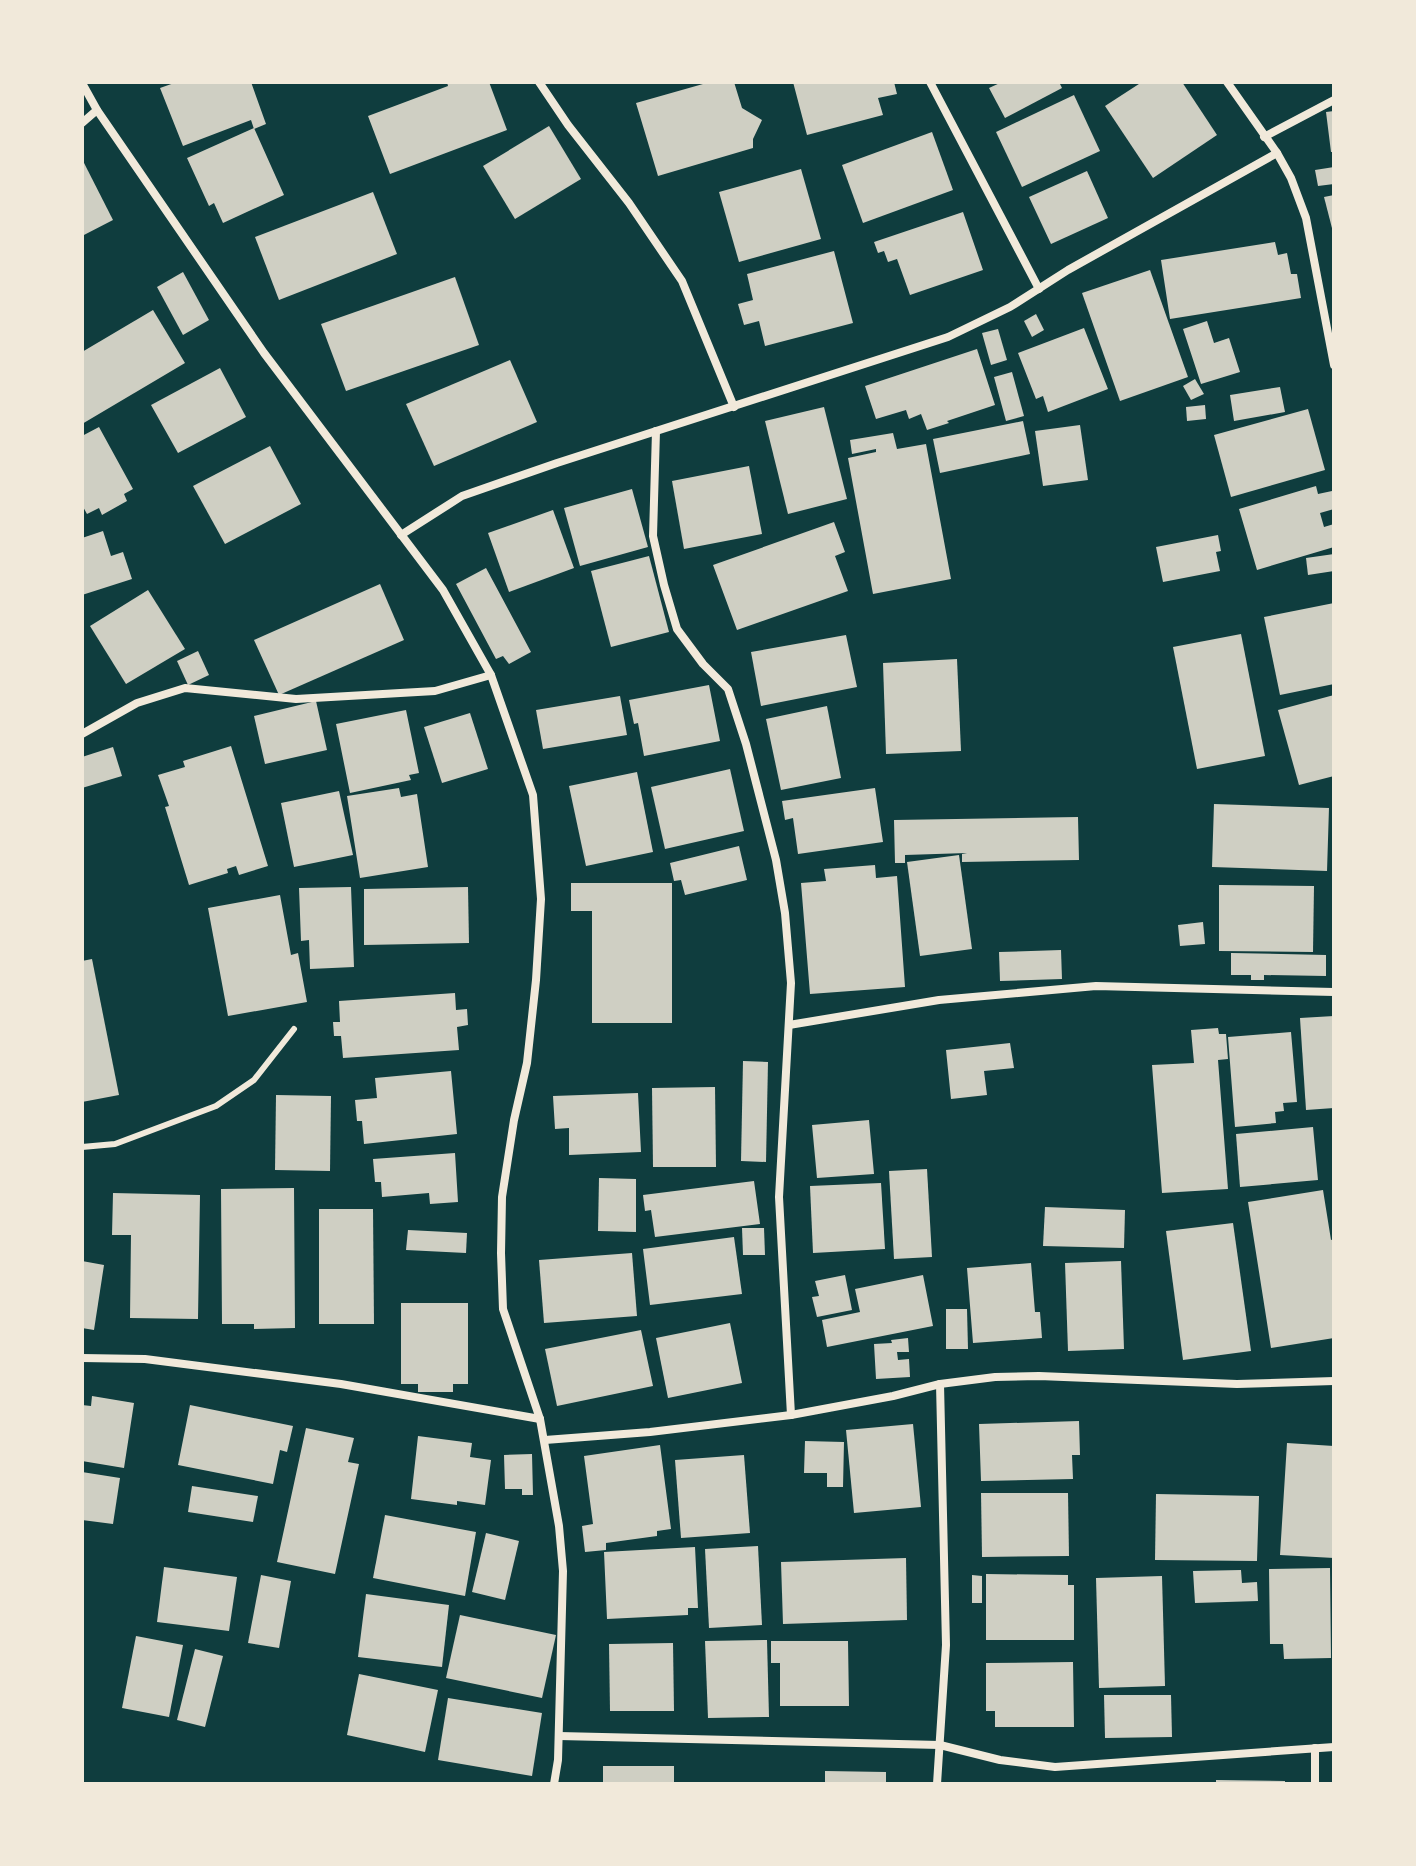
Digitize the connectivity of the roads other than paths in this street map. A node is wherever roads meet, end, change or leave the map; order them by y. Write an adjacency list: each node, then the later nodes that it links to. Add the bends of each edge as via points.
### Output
1 (539, 82): 12 (street, via 682,281)
2 (930, 82): 10 (street)
3 (1227, 82): 8 (street)
4 (82, 83): 6 (street)
5 (1334, 100): 8 (street)
6 (97, 110): 7 (street); 14 (street, via 264,353)
7 (82, 123)
8 (1264, 137): 9 (street)
9 (1277, 153): 10 (street); 11 (street, via 1306,218)
10 (1039, 289): 12 (street, via 948,337)
11 (1334, 365)
12 (734, 407): 13 (street)
13 (656, 431): 14 (street, via 462,496); 18 (street, via 653,536 661,573 677,629 728,689 746,744 785,913)
14 (401, 535): 15 (street, via 443,590)
15 (491, 675): 16 (street, via 435,691 296,699 185,688 137,703); 25 (street, via 533,795 541,899 527,1063 502,1197 501,1253 503,1309)
16 (82, 734)
17 (1334, 992): 18 (street, via 1096,986 939,1000)
18 (789, 1025): 24 (street, via 779,1197)
19 (294, 1029): 20 (lane, via 254,1080 216,1106 115,1144)
20 (82, 1147)
21 (82, 1358): 25 (street, via 145,1359 341,1384)
22 (1334, 1381): 23 (street, via 1237,1384 1039,1376)
23 (940, 1384): 24 (street); 28 (street, via 946,1645)
24 (791, 1415): 26 (street)
25 (540, 1419): 26 (street)
26 (545, 1440): 27 (street, via 563,1571)
27 (559, 1736): 28 (street); 31 (street)
28 (940, 1745): 30 (street, via 1055,1767); 32 (street)
29 (1334, 1747): 30 (street)
30 (1315, 1748): 33 (street)
31 (554, 1784)
32 (937, 1784)
33 (1315, 1784)

